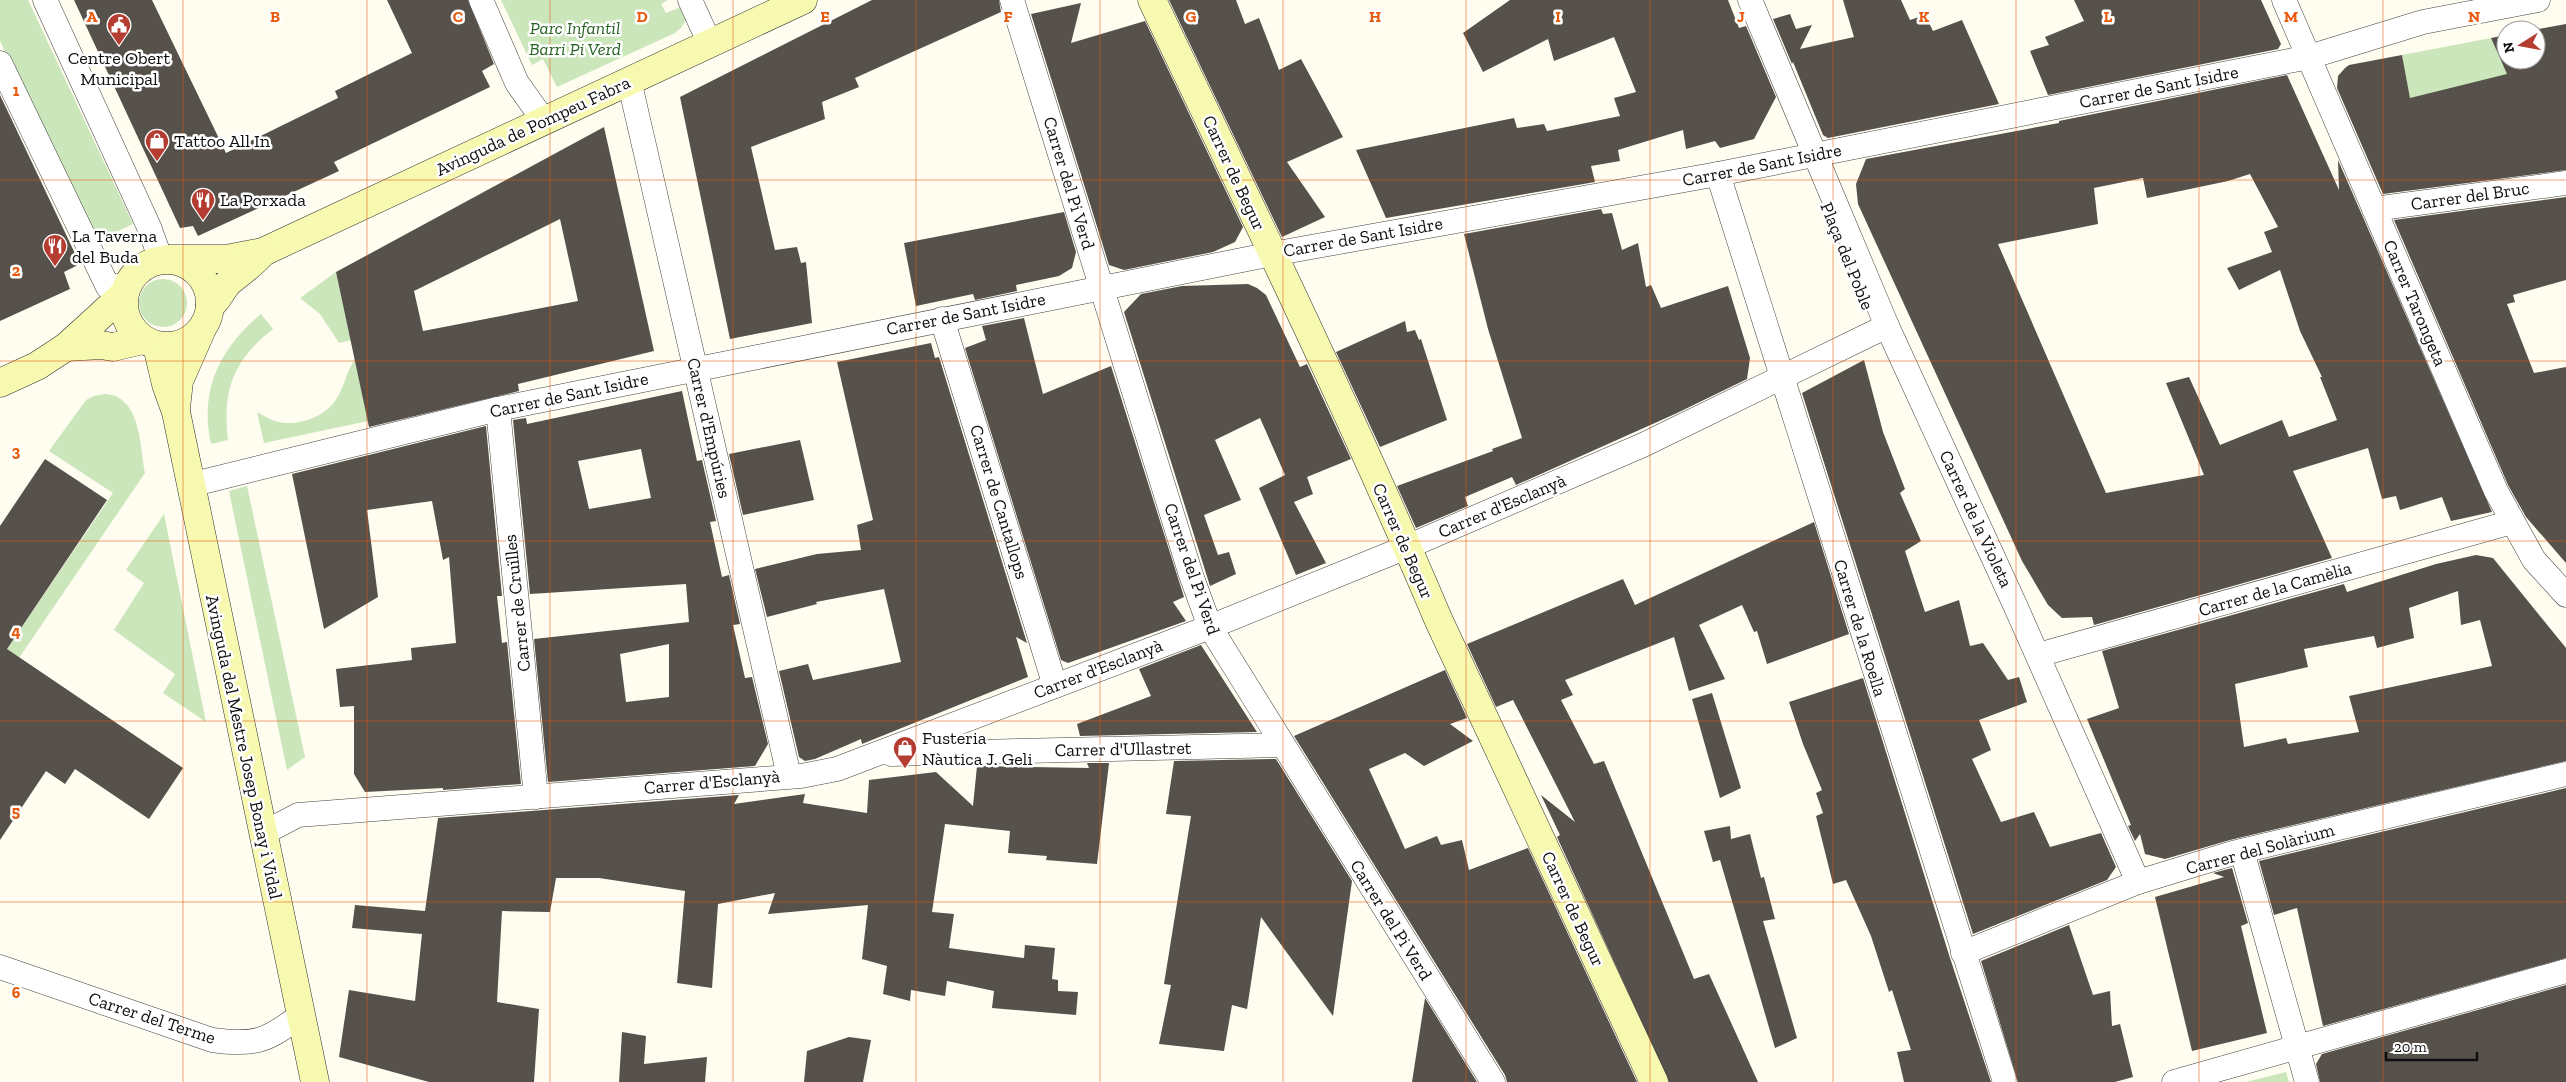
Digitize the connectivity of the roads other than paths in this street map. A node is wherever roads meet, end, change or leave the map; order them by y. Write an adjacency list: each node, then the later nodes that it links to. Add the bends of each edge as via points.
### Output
1 (45, 0): 21 (street)
2 (482, 0): 14 (street, via 517,83)
3 (690, 0): 10 (street)
4 (803, 0): 10 (street, Avinguda de Pompeu Fabra)
5 (1012, 0): 22 (street, Carrer del Pi Verd)
6 (1152, 0): 20 (street, Carrer de Begur)
7 (1750, 0): 15 (street, Carrer de la Violeta)
8 (2284, 0): 11 (street, Carrer Tarongeta)
9 (2538, 0): 11 (street, Carrer de Sant Isidre, via 2423,22)
10 (710, 44): 13 (street, Avinguda de Pompeu Fabra)
11 (2309, 58): 15 (street, Carrer de Sant Isidre); 18 (street, Carrer Tarongeta)
12 (0, 63): 23 (street, via 108,287)
13 (629, 80): 14 (street, Avinguda de Pompeu Fabra); 30 (street, Carrer d'Empúries)
14 (544, 121): 19 (street, Avinguda de Pompeu Fabra)
15 (1814, 155): 16 (street, Carrer de Sant Isidre); 26 (street, Carrer de la Violeta)
16 (1726, 179): 16 (street, Plaça del Poble, via 1799,172 1816,180 1873,319 1789,363); 20 (street, Carrer de Sant Isidre); 31 (street, Carrer de la Roella)
17 (2566, 184): 18 (street, Carrer del Bruc)
18 (2374, 209): 36 (street, Carrer Tarongeta)
19 (263, 252): 21 (street, Avinguda de Pompeu Fabra, via 226,259); 24 (street, Avinguda de Pompeu Fabra, via 251,266 228,282 219,299)
20 (1272, 254): 22 (street, Carrer de Sant Isidre); 37 (street, Carrer de Begur)
21 (164, 260): 23 (street, via 143,267); 24 (street, via 198,272 209,293)
22 (1102, 287): 25 (street, Carrer de Sant Isidre); 39 (street, Carrer del Pi Verd)
23 (126, 289): 28 (street, via 124,309 127,322); 29 (street)
24 (210, 306): 27 (street)
25 (942, 319): 30 (street, Carrer de Sant Isidre); 41 (street, Carrer de Cantallops)
26 (1887, 326): 31 (street, Carrer d'Esclanyà); 40 (street, Carrer de la Violeta)
27 (201, 331): 28 (street, via 186,343 171,347); 34 (street, Avinguda del Mestre Josep Bonay i Vidal, via 180,381)
28 (150, 343): 29 (street); 34 (street, Avinguda del Mestre Josep Bonay i Vidal)
29 (66, 347): 32 (street, via 37,366)
30 (696, 369): 33 (street, Carrer de Sant Isidre); 45 (street, Carrer d'Empúries)
31 (1781, 378): 37 (street, Carrer d'Esclanyà, via 1644,445); 50 (street, Carrer de la Roella)
32 (0, 383)
33 (498, 409): 35 (street, Carrer de Sant Isidre); 46 (street, Carrer de Cruïlles)
34 (176, 412): 35 (street, Avinguda del Mestre Josep Bonay i Vidal)
35 (190, 485): 47 (street, Avinguda del Mestre Josep Bonay i Vidal)
36 (2512, 522): 38 (street, Carrer Tarongeta, via 2534,560); 40 (street, Carrer de la Camèlia)
37 (1407, 547): 39 (street, Carrer d'Esclanyà); 57 (street, Carrer de Begur)
38 (2566, 595)
39 (1210, 627): 41 (street, Carrer d'Esclanyà); 42 (street, Carrer del Pi Verd)
40 (2038, 655): 49 (street, Carrer de la Violeta)
41 (1055, 686): 43 (street, Carrer d'Esclanyà)
42 (1282, 745): 43 (street, Carrer d'Ullastret); 56 (street, Carrer del Pi Verd)
43 (874, 755): 45 (street, Carrer d'Esclanyà, via 837,768)
44 (2566, 774): 48 (street, Carrer del Solàrium)
45 (789, 776): 46 (street, Carrer d'Esclanyà)
46 (536, 796): 47 (street, Carrer d'Esclanyà, via 298,816)
47 (262, 834): 53 (street, Avinguda del Mestre Josep Bonay i Vidal)
48 (2242, 851): 49 (street, Carrer del Solàrium); 54 (street)
49 (2138, 882): 50 (street, Carrer del Solàrium)
50 (1963, 953): 58 (street, Carrer de la Roella)
51 (0, 967): 53 (street, Carrer del Terme, via 212,1040 242,1044 274,1036)
52 (2566, 971): 54 (street)
53 (301, 1015): 55 (street, Avinguda del Mestre Josep Bonay i Vidal)
54 (2298, 1048): 59 (street); 60 (street)
55 (315, 1082)
56 (1492, 1082)
57 (1654, 1082)
58 (2005, 1082)
59 (2174, 1082)
60 (2308, 1082)

